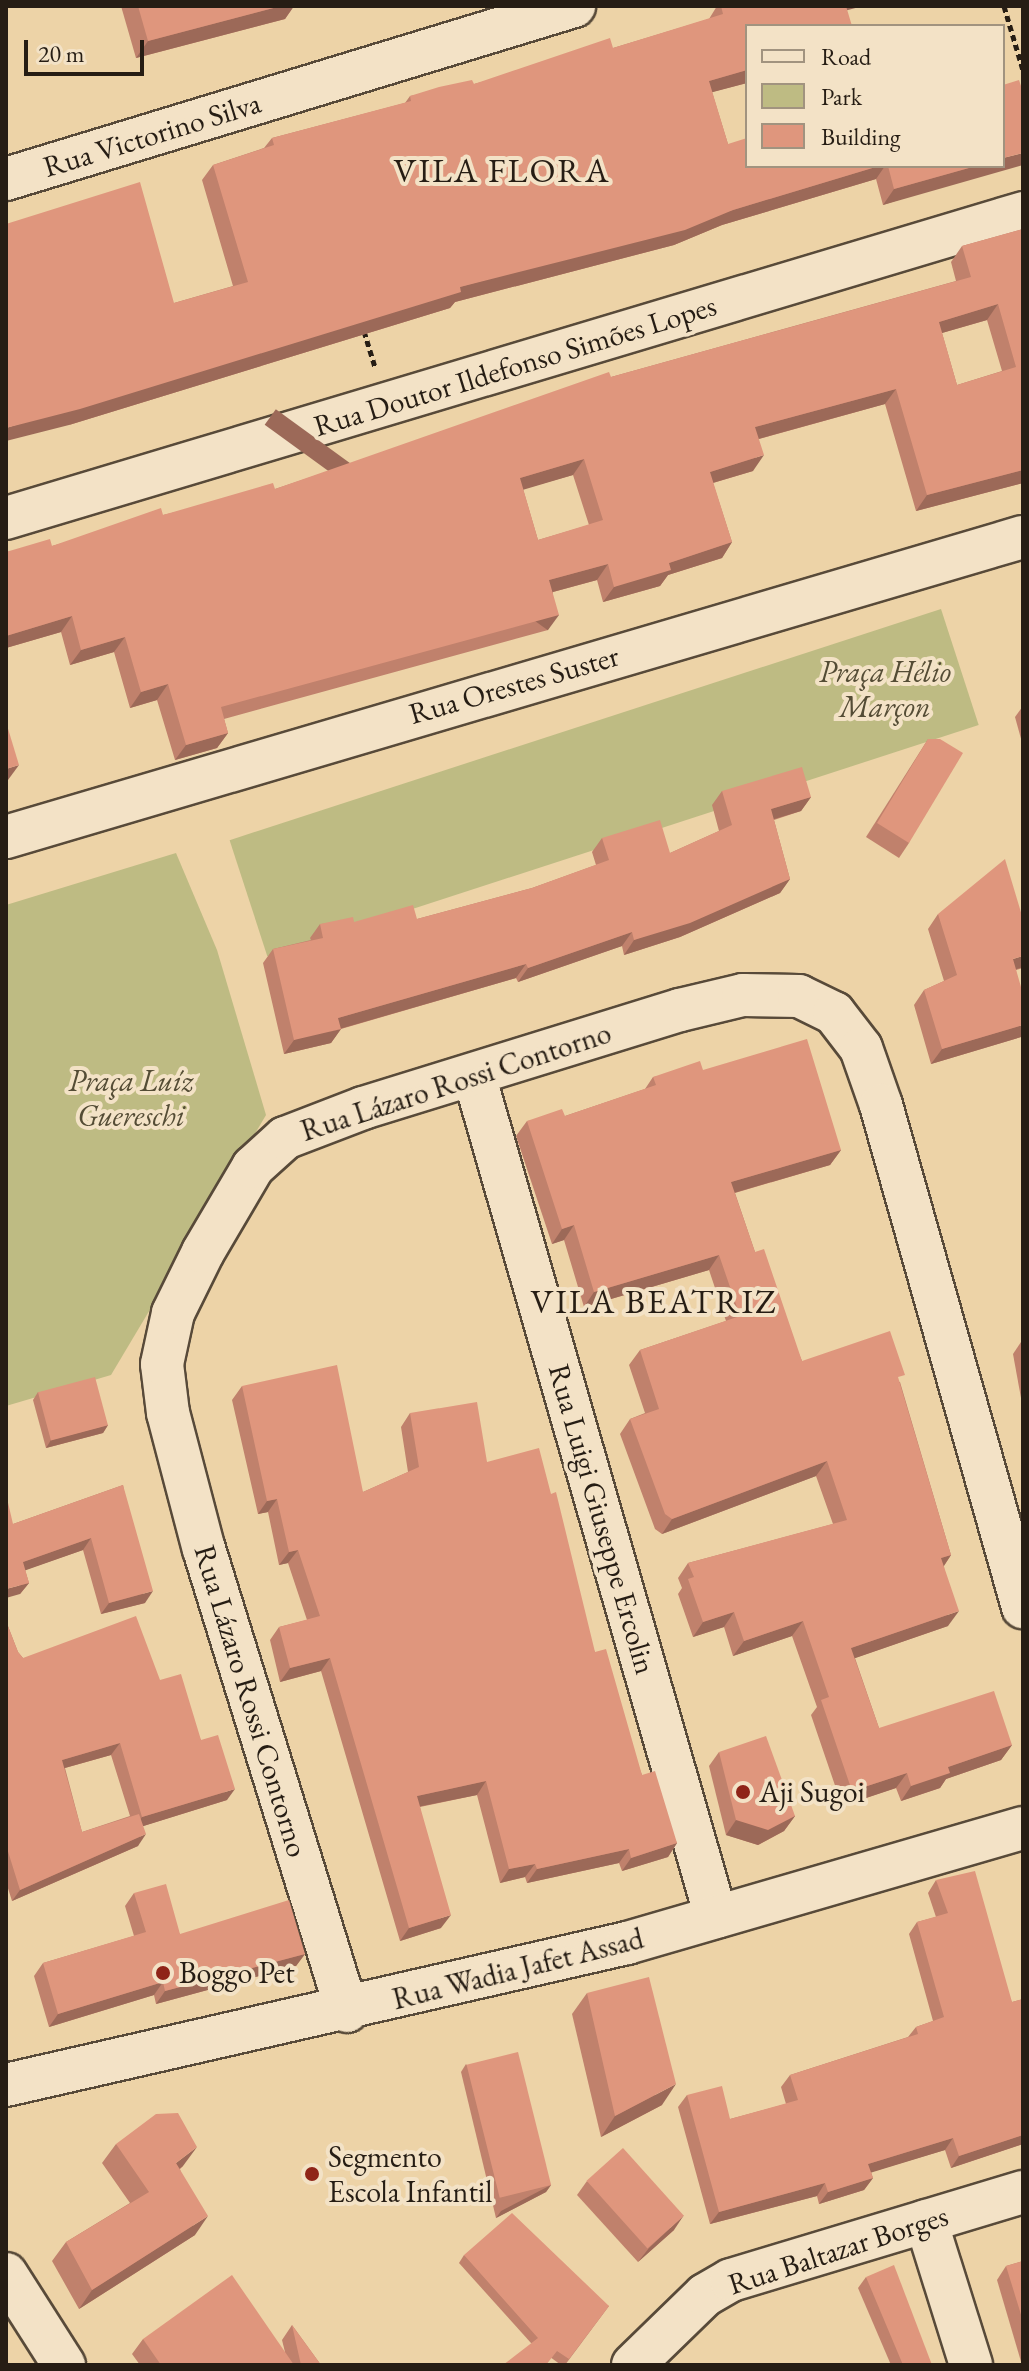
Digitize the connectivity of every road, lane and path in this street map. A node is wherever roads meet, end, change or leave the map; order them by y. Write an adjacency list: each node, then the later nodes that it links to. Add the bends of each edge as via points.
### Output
1 (574, 6): 4 (street, Rua Victorino Silva)
2 (1004, 6): 3 (path)
3 (1023, 70)
4 (6, 179)
5 (1023, 213): 7 (street, Rua Doutor Ildefonso Simões Lopes)
6 (359, 314): 7 (path)
7 (386, 403): 8 (street, Rua Doutor Ildefonso Simões Lopes)
8 (6, 518)
9 (1023, 537): 10 (street, Rua Orestes Suster)
10 (6, 837)
11 (474, 1075): 12 (street, Rua Lázaro Rossi Contorno, via 743,995 799,996 834,1013 861,1048 881,1105); 14 (street, Rua Luigi Giuseppe Ercolin); 15 (street, Rua Lázaro Rossi Contorno, via 303,1129 265,1151 209,1240 165,1335 162,1364 168,1413 197,1523)
12 (1023, 1607)
13 (1023, 1828): 14 (street, Rua Wadia Jafet Assad)
14 (716, 1917): 15 (street, Rua Wadia Jafet Assad)
15 (347, 2011): 16 (street, Rua Wadia Jafet Assad)
16 (8, 2076)
17 (1023, 2192): 18 (street, Rua Baltazar Borges)
18 (926, 2221): 21 (street, Rua Baltazar Borges, via 731,2280 705,2295); 22 (street)
19 (6, 2274): 20 (street)
20 (64, 2365)
21 (633, 2365)
22 (971, 2365)

